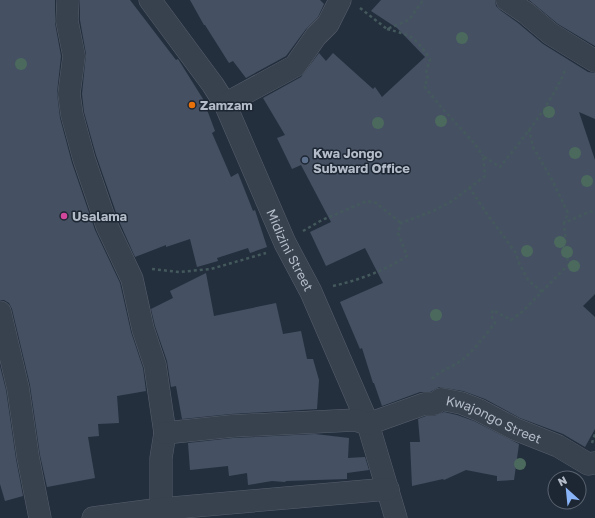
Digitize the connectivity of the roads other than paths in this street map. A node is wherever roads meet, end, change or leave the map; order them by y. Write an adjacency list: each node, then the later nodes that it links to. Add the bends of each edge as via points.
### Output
1 (68, 0): 9 (street, via 67,21 74,56 69,94 72,115 107,226 132,280 143,329 155,366)
2 (150, 0): 6 (street, Midizini Street)
3 (507, 0): 5 (street, via 552,34)
4 (350, 4): 6 (street, via 316,36 295,66)
5 (595, 61)
6 (225, 104): 8 (street, Midizini Street, via 278,247 311,292)
7 (0, 312): 13 (street, via 18,388)
8 (368, 424): 9 (street, via 355,420 232,426); 10 (street, Kwajongo Street, via 424,404 434,404 441,399 461,403 558,446 588,464); 11 (street, Midizini Street)
9 (165, 433): 12 (street, via 161,458)
10 (595, 463)
11 (388, 489): 12 (street); 15 (street, Midizini Street)
12 (161, 509): 14 (street)
13 (40, 518)
14 (93, 518)
15 (396, 518)

